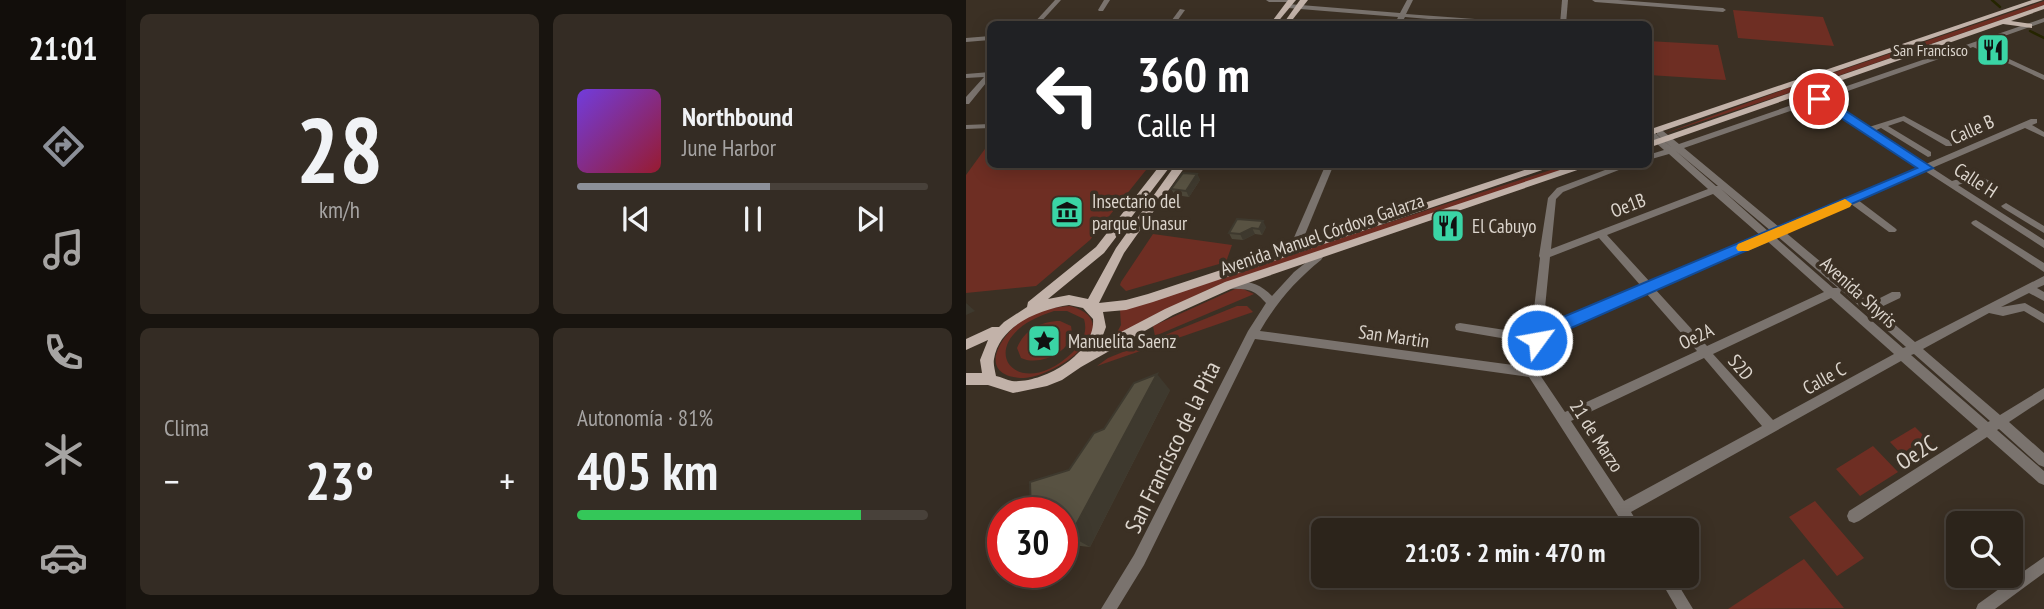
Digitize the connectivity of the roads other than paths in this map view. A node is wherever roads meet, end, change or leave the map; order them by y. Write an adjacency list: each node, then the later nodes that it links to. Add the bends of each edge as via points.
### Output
1 (1058, 0): 16 (street)
2 (1108, 0): 11 (street)
3 (1269, 0): 8 (street)
4 (1398, 0): 7 (street)
5 (1565, 0): 22 (street)
6 (1595, 0): 13 (street)
7 (1410, 1): 14 (street)
8 (1291, 2): 9 (street); 18 (main road)
9 (1302, 3): 14 (street); 19 (main road)
10 (2042, 7): 23 (main road); 35 (main road, via 1995,13)
11 (1101, 10)
12 (1181, 10): 17 (street)
13 (1723, 10)
14 (1404, 15): 20 (street); 21 (street)
15 (2044, 20): 24 (street)
16 (1039, 21)
17 (1174, 21)
18 (1275, 21)
19 (1288, 21)
20 (1400, 21)
21 (1475, 21)
22 (1563, 21)
23 (2004, 22): 24 (main road); 25 (main road)
24 (2029, 26): 28 (street)
25 (1970, 34): 28 (street); 30 (main road)
26 (987, 38): 27 (street)
27 (966, 40)
28 (1985, 41): 29 (street)
29 (1974, 45): 31 (street); 36 (street)
30 (1884, 64): 31 (street); 37 (main road)
31 (1898, 71): 38 (street)
32 (987, 74): 33 (street)
33 (966, 76)
34 (987, 78): 39 (street)
35 (1809, 78): 37 (main road); 45 (main road)
36 (2044, 78)
37 (1821, 85): 45 (main road)
38 (1819, 99): 43 (street, Calle H); 47 (street)
39 (966, 102)
40 (1881, 125): 43 (street); 46 (street, via 1904,118); 48 (street)
41 (987, 126): 42 (street)
42 (966, 127)
43 (1868, 130): 56 (street, Calle H)
44 (2044, 135): 56 (street, Calle B, via 2030,123)
45 (1655, 137): 47 (street, Avenida Shyris)
46 (1948, 144)
47 (1673, 149): 49 (street); 59 (street, Avenida Shyris)
48 (1928, 154)
49 (1652, 157)
50 (1164, 168): 83 (main road, via 1100,250)
51 (1179, 168): 80 (main road, via 1114,258)
52 (1328, 168): 68 (street)
53 (1543, 168): 68 (main road, Avenida Manuel Córdova Galarza)
54 (1578, 168): 70 (main road, Avenida Manuel Córdova Galarza)
55 (1619, 168): 69 (street, via 1556,192)
56 (1927, 168): 57 (street, Calle H); 60 (street, Calle B)
57 (1951, 184): 58 (street, via 1974,177); 67 (street, Calle H)
58 (1994, 186)
59 (1720, 188): 65 (street, Oe1B); 66 (street, Avenida Shyris)
60 (1852, 200): 63 (street); 66 (street, Calle B)
61 (2006, 206): 64 (street)
62 (1976, 223): 71 (street)
63 (1892, 230)
64 (2044, 230)
65 (1601, 234): 69 (street, Oe1B); 74 (street, S2D)
66 (1774, 234): 74 (street, Calle B); 76 (street, Avenida Shyris)
67 (2044, 244)
68 (1294, 249): 80 (main road, Avenida Manuel Córdova Galarza, via 1149,299)
69 (1544, 256): 88 (street)
70 (1318, 257): 73 (main road, Avenida Manuel Córdova Galarza); 79 (street, San Francisco de la Pita, via 1291,278)
71 (2044, 268)
72 (2044, 280): 75 (street, Calle C)
73 (1229, 285): 79 (street, via 1259,288); 92 (main road, Avenida Manuel Córdova Galarza)
74 (1648, 288): 88 (street, Calle B); 90 (street, S2D)
75 (2029, 288): 78 (street); 82 (street, Calle C)
76 (1839, 290): 81 (street, Avenida Shyris); 90 (street, Oe2A); 91 (street, Avenida Shyris)
77 (1896, 295): 81 (street)
78 (2044, 298)
79 (1271, 302): 87 (street, San Francisco de la Pita)
80 (1092, 308): 83 (main road, via 1060,300); 92 (main road, via 1098,314 1099,332)
81 (1869, 308): 91 (street, Avenida Shyris)
82 (1988, 309): 84 (street, via 2003,312 2025,307); 91 (street, Calle C)
83 (1022, 313): 86 (main road)
84 (2044, 319)
85 (1460, 327): 88 (street)
86 (999, 330): 89 (main road); 95 (main road, via 983,357 983,369)
87 (1252, 334): 93 (street, San Martin); 107 (street, San Francisco de la Pita, via 1139,560)
88 (1538, 337): 93 (street)
89 (966, 345)
90 (1704, 351): 97 (street, Oe2A); 98 (street, S2D)
91 (1909, 351): 98 (street, Calle C); 99 (street, Avenida Shyris)
92 (1076, 363): 95 (main road, via 1024,386 1004,386)
93 (1532, 373): 97 (street, 21 de Marzo)
94 (966, 379): 95 (main road)
95 (990, 379)
96 (2044, 393): 99 (street, Oe2C)
97 (1563, 419): 102 (street, 21 de Marzo)
98 (1771, 427): 102 (street, Calle C)
99 (1994, 427): 100 (street, Avenida Shyris); 101 (street, Avenida Shyris); 103 (street, Oe2C)
100 (2044, 461)
101 (2044, 479)
102 (1622, 510): 104 (street, 21 de Marzo)
103 (1854, 516)
104 (1627, 518)
105 (2044, 564): 109 (street)
106 (1673, 588): 108 (street)
107 (1108, 609)
108 (1686, 609)
109 (1983, 609)

